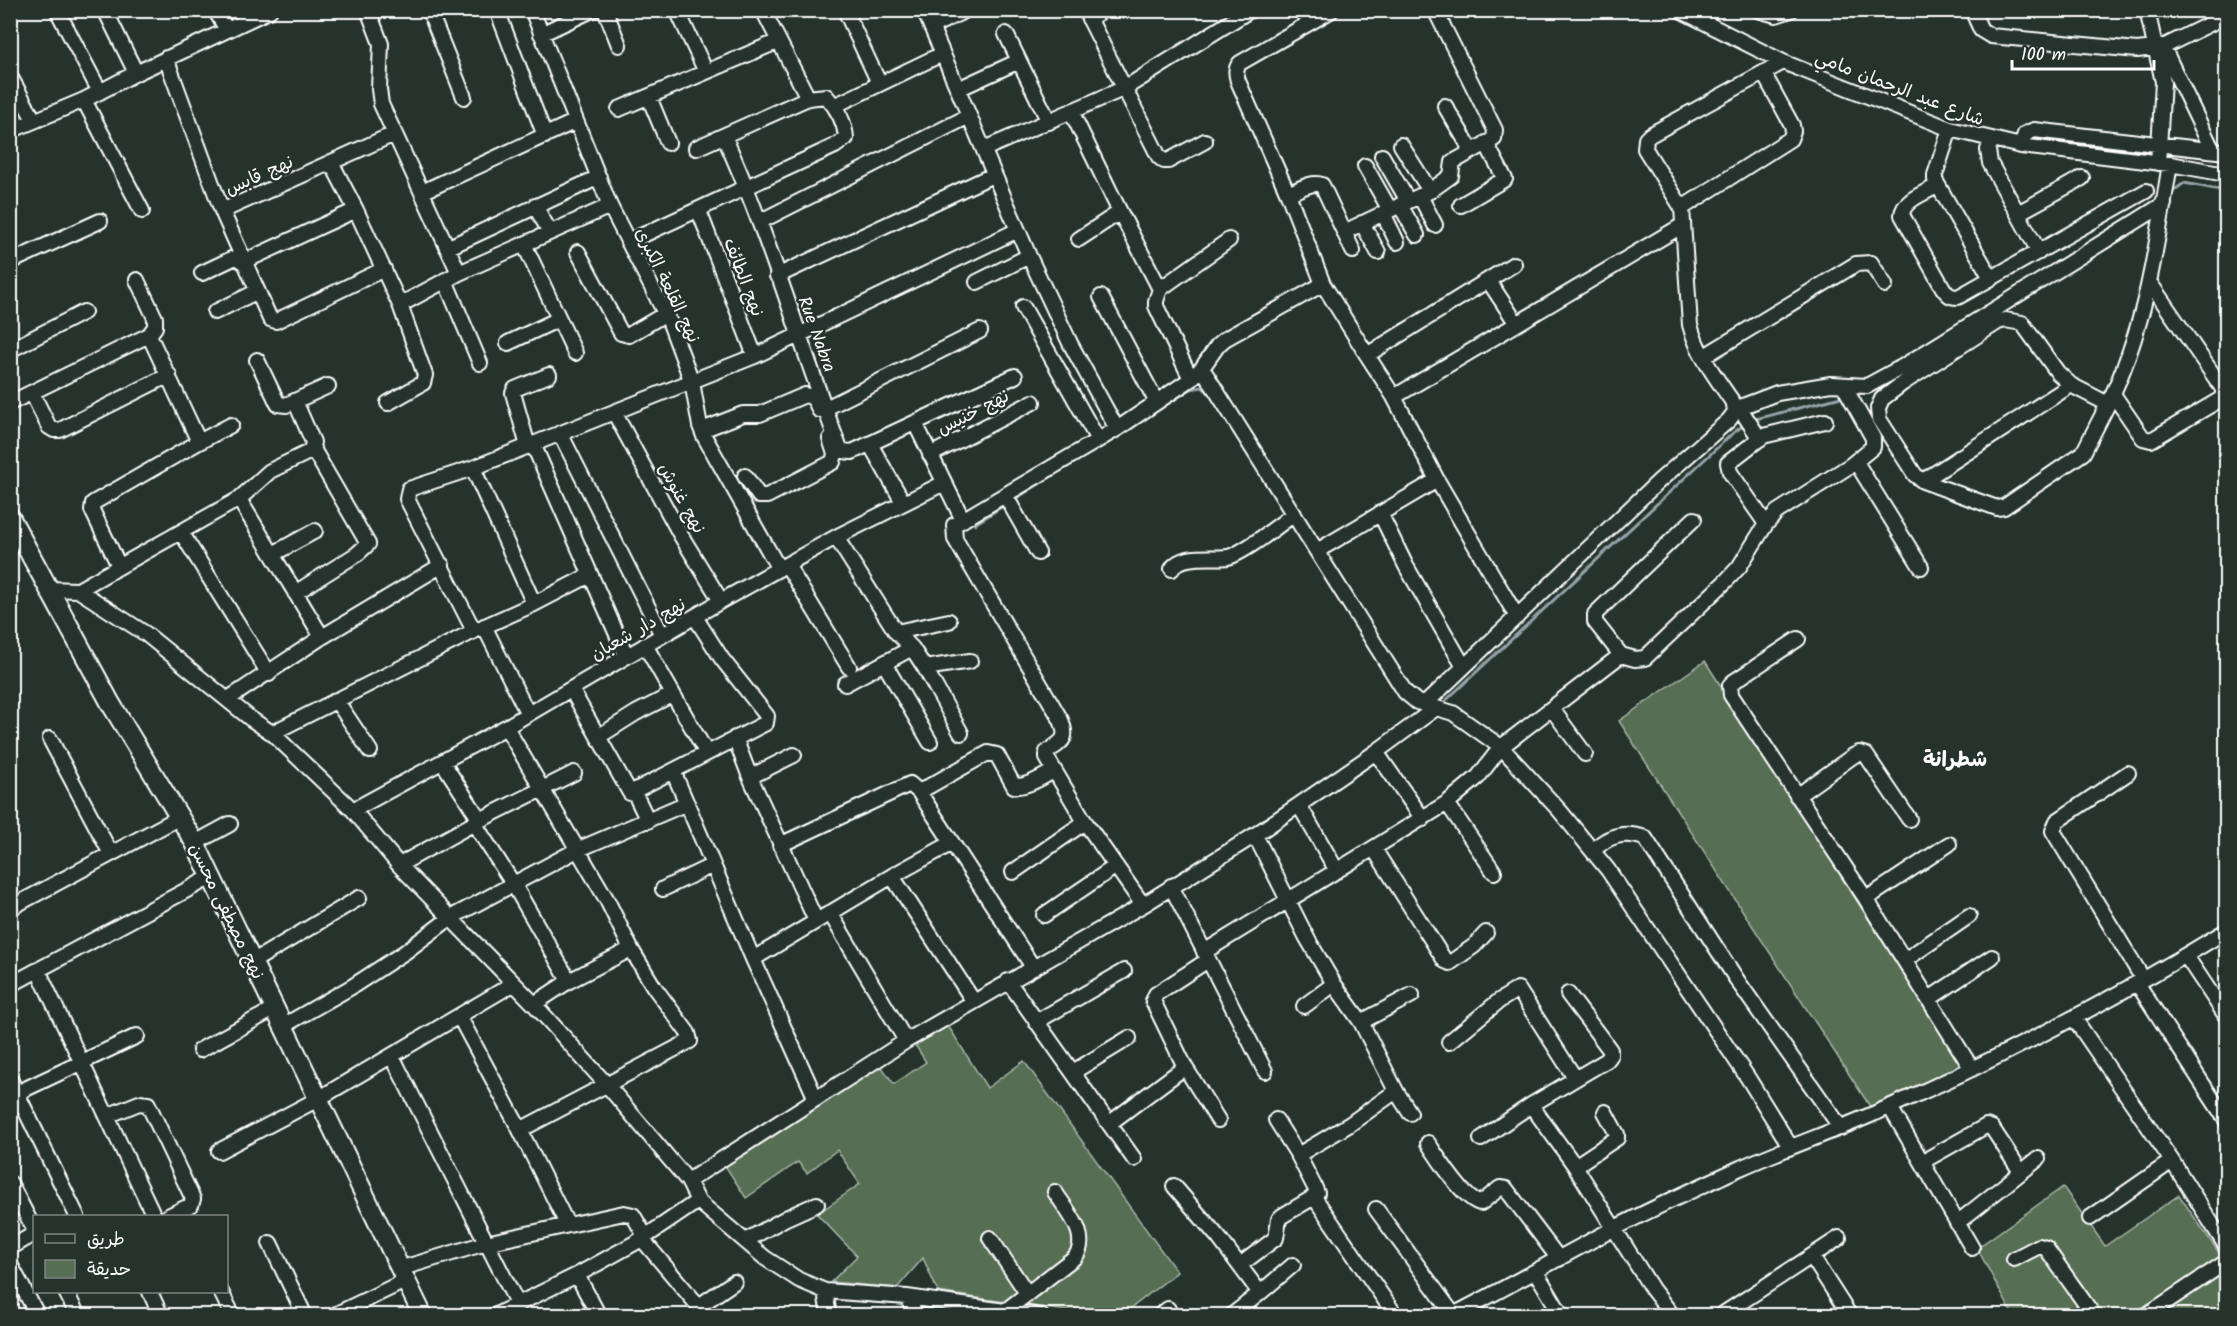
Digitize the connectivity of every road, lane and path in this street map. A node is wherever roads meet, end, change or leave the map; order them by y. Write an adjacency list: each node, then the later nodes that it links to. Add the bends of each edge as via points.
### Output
1 (57, 10): 45 (street)
2 (105, 10): 39 (street)
3 (215, 10): 28 (street)
4 (270, 10): 28 (street)
5 (368, 10): 60 (street, via 381,44 379,97)
6 (429, 10): 46 (street)
7 (497, 10): 61 (street)
8 (532, 10): 29 (street, نهج القلعة الكبرى)
9 (592, 10): 29 (street)
10 (605, 10): 32 (street)
11 (677, 10): 38 (street)
12 (762, 10): 31 (street)
13 (845, 10): 42 (street)
14 (924, 10): 27 (street)
15 (966, 10): 27 (street)
16 (1103, 10): 25 (street)
17 (1250, 10): 43 (street)
18 (1435, 10): 66 (street, via 1495,130 1494,138)
19 (1680, 10): 37 (street, شارع عبد الرحمان مامي)
20 (1758, 10): 21 (street, via 1776,15)
21 (1791, 10)
22 (1972, 10): 33 (street, via 1981,30 1991,36 2137,50)
23 (2147, 10): 33 (street)
24 (1331, 11): 87 (street, via 1236,67 1238,81)
25 (1087, 15): 43 (street)
26 (2225, 17): 33 (street)
27 (931, 27): 34 (street)
28 (227, 30): 35 (street)
29 (541, 34): 56 (street, نهج القلعة الكبرى)
30 (1006, 34): 36 (street)
31 (779, 41): 38 (street); 48 (street)
32 (619, 45)
33 (2160, 48): 67 (street, via 2163,82); 72 (street)
34 (942, 54): 42 (street); 44 (street)
35 (166, 58): 39 (street); 96 (street, نهج قابس)
36 (1019, 61): 44 (street); 57 (street)
37 (1783, 62): 40 (street); 58 (street, شارع عبد الرحمان مامي)
38 (706, 72): 47 (street)
39 (136, 73): 45 (street)
40 (1764, 74): 93 (street, via 1792,125 1790,139); 93 (street, via 1646,139 1645,149)
41 (10, 76): 55 (street)
42 (879, 83): 50 (street)
43 (1125, 88): 53 (street); 64 (street, via 1161,159 1168,161)
44 (958, 89): 54 (street)
45 (100, 92): 49 (street)
46 (464, 97)
47 (649, 98): 52 (street); 65 (street)
48 (808, 98): 50 (street, via 825,96); 62 (street)
49 (84, 100): 55 (street); 95 (street)
50 (834, 106): 84 (street, via 845,130 842,142)
51 (1445, 106): 73 (street)
52 (619, 109)
53 (1071, 111): 57 (street); 98 (street)
54 (969, 116): 71 (street); 101 (street)
55 (34, 120): 59 (street)
56 (576, 122): 61 (street); 81 (street, نهج القلعة الكبرى)
57 (1049, 122): 71 (street)
58 (1950, 129): 63 (street, شارع عبد الرحمان مامي); 83 (street, via 1935,175)
59 (10, 131)
60 (394, 134): 76 (street, نهج قابس); 86 (street)
61 (545, 136): 86 (street)
62 (724, 136): 70 (street); 84 (street, Rue Nabra)
63 (1990, 140): 69 (street, شارع عبد الرحمان مامي); 99 (street, via 1990,163)
64 (1204, 141)
65 (668, 143)
66 (1486, 143): 73 (street); 90 (street, via 1505,179)
67 (2159, 143): 69 (street, via 2034,130 2025,134); 72 (street); 77 (street)
68 (1401, 146): 88 (street)
69 (2021, 146): 77 (street, شارع عبد الرحمان مامي)
70 (696, 148)
71 (984, 149): 80 (street)
72 (2212, 149): 74 (street)
73 (1472, 151): 88 (street, via 1453,162 1451,176)
74 (2226, 152)
75 (1382, 156): 88 (street)
76 (331, 162): 94 (street); 96 (street, نهج قابس)
77 (2164, 164): 79 (street, شارع عبد الرحمان مامي); 89 (street)
78 (1365, 166): 88 (street)
79 (2226, 174)
80 (993, 175): 105 (street); 126 (street)
81 (598, 177): 91 (street); 92 (street, نهج القلعة الكبرى)
82 (2082, 178): 99 (street)
83 (1937, 186): 127 (street); 127 (street, via 1907,203 1902,216 1943,288 1948,295 1958,297)
84 (748, 188): 97 (street); 101 (street, Rue Nabra)
85 (2146, 191): 118 (street)
86 (422, 192): 114 (street)
87 (1288, 194): 107 (street, via 1322,185); 133 (street)
88 (1405, 203): 102 (street); 103 (street); 108 (street); 112 (street)
89 (2163, 204): 132 (street); 164 (street, via 1902,367 1868,386)
90 (1461, 205)
91 (536, 206): 106 (street); 114 (street)
92 (610, 206): 106 (street); 111 (street, نهج القلعة الكبرى)
93 (1682, 208): 104 (street)
94 (356, 210): 120 (street); 123 (street)
95 (142, 211)
96 (222, 211): 120 (street)
97 (699, 211): 111 (street); 152 (street, نهج الطائف)
98 (1120, 212): 109 (street); 135 (street)
99 (2018, 213): 118 (street)
100 (100, 221): 121 (street)
101 (761, 221): 126 (street, Rue Nabra)
102 (1362, 223): 107 (street); 117 (street)
103 (1435, 225)
104 (1683, 225): 144 (street); 153 (street, via 1690,325)
105 (1018, 230): 119 (street); 147 (street)
106 (550, 232): 113 (street)
107 (1344, 232): 115 (street)
108 (1417, 234)
109 (1079, 239)
110 (1229, 240): 135 (street)
111 (628, 242): 142 (street, نهج القلعة الكبرى)
112 (1397, 242)
113 (524, 244): 125 (street); 143 (street)
114 (447, 248): 125 (street)
115 (1353, 251)
116 (578, 252): 142 (street, via 621,333 629,335)
117 (1378, 252)
118 (2039, 252): 127 (street)
119 (1029, 256): 131 (street); 179 (street)
120 (242, 259): 124 (street); 136 (street)
121 (10, 262)
122 (1514, 264): 130 (street)
123 (384, 269): 136 (street, via 276,321 267,317); 138 (street)
124 (201, 273)
125 (459, 273): 129 (street)
126 (777, 276): 147 (street, Rue Nabra)
127 (1991, 278)
128 (136, 280): 146 (street, via 155,318)
129 (445, 280): 138 (street); 155 (street)
130 (1488, 280): 144 (street); 151 (street)
131 (977, 282)
132 (2150, 283): 167 (street, via 2134,344); 167 (street, via 2223,394 2221,399 2151,440 2143,438)
133 (1323, 284): 151 (street); 156 (street, via 1226,339)
134 (1885, 285): 153 (street, via 1870,262 1856,264)
135 (1160, 289): 160 (street, via 1156,306)
136 (256, 292): 141 (street)
137 (1101, 297): 169 (street)
138 (400, 305): 172 (street, via 425,381)
139 (1023, 308): 183 (street)
140 (84, 312): 149 (street)
141 (215, 312)
142 (665, 314): 161 (street, نهج القلعة الكبرى)
143 (559, 319): 148 (street); 150 (street)
144 (1517, 324): 166 (street)
145 (980, 331): 174 (street)
146 (149, 335): 157 (street); 165 (street)
147 (798, 335): 152 (street); 174 (street, Rue Nabra)
148 (508, 344)
149 (10, 350)
150 (575, 353)
151 (1367, 355): 166 (street)
152 (755, 356): 161 (street)
153 (1703, 357): 173 (street)
154 (257, 360): 168 (street, via 278,404)
155 (480, 363)
156 (1202, 368): 160 (street); 199 (street)
157 (169, 375): 165 (street, via 60,430 49,427); 184 (street)
158 (549, 375): 186 (street, via 513,393)
159 (1015, 376): 177 (street, Rue Nabra)
160 (1191, 379): 169 (street)
161 (692, 382): 175 (street); 180 (street, نهج القلعة الكبرى)
162 (2071, 385): 167 (street); 193 (street); 193 (street, via 2022,323 2005,320 1903,383 1882,399 1879,419 1909,467)
163 (328, 386): 168 (street)
164 (1844, 386): 173 (street, via 1832,384 1777,393); 189 (street, via 1873,438 1873,447)
165 (32, 393): 171 (street)
166 (1394, 397): 192 (street)
167 (2110, 399): 193 (street, via 2084,453 2004,507 1988,506)
168 (295, 401): 187 (street)
169 (1156, 401): 179 (street)
170 (1033, 402): 188 (street, نهج خنيس)
171 (10, 403)
172 (388, 403)
173 (1737, 408): 182 (street); 222 (street, via 1729,420)
174 (824, 409): 185 (street, Rue Nabra, via 840,449 852,452)
175 (614, 412): 181 (street); 219 (street, نهج غنوش)
176 (1826, 421): 182 (street)
177 (915, 423): 185 (street, Rue Nabra); 188 (street)
178 (231, 425): 184 (street)
179 (1117, 429): 183 (street)
180 (702, 430): 191 (street, via 743,414 760,414 805,395 815,399 835,454 833,462 762,497); 212 (street, نهج القلعة الكبرى)
181 (560, 432): 186 (street); 226 (street)
182 (1760, 439): 203 (street, via 1732,459 1728,468)
183 (1098, 440): 195 (street)
184 (199, 442): 211 (street, via 93,503 92,510)
185 (870, 444): 197 (street)
186 (530, 445): 190 (street); 215 (street)
187 (313, 448): 196 (street, via 270,471); 218 (street, via 368,544 357,555)
188 (930, 455): 194 (street)
189 (1856, 462): 203 (street, via 1777,512); 213 (street)
190 (473, 468): 210 (street, via 407,491); 220 (street)
191 (745, 476)
192 (1437, 480): 198 (street); 222 (street)
193 (1923, 481)
194 (944, 483): 197 (street, نهج دار شعبان); 202 (street)
195 (1005, 495): 202 (street); 208 (street)
196 (239, 499): 205 (street); 209 (street)
197 (903, 502): 206 (street, نهج دار شعبان)
198 (1380, 513): 207 (street); 236 (street)
199 (1294, 514): 207 (street); 214 (street, via 1231,556 1186,559)
200 (10, 517): 216 (main road, نهج مصطفى محسن)
201 (1694, 519): 231 (street, via 1595,614 1595,622)
202 (963, 520): 262 (street, via 954,525 955,539 1066,731 1061,742 1047,752)
203 (1766, 524): 231 (street, via 1739,567 1645,658)
204 (315, 531): 209 (street)
205 (181, 532): 211 (street); 238 (street)
206 (836, 537): 212 (street, نهج دار شعبان); 225 (street)
207 (1317, 551): 244 (street, via 1405,692 1411,699)
208 (1038, 553)
209 (273, 554): 218 (street)
210 (442, 565): 224 (street); 227 (street)
211 (119, 566): 217 (street)
212 (783, 567): 219 (street, نهج دار شعبان); 235 (street, نهج القلعة الكبرى)
213 (1921, 567)
214 (1172, 569)
215 (590, 575): 220 (street); 232 (street)
216 (48, 589): 217 (street); 274 (main road, نهج مصطفى محسن, via 111,704)
217 (78, 590): 242 (street, via 146,634)
218 (295, 593): 227 (street)
219 (721, 601): 221 (street, نهج دار شعبان)
220 (534, 604): 224 (street)
221 (695, 617): 226 (street, نهج دار شعبان); 251 (street, via 767,716 766,723)
222 (1517, 617): 236 (street)
223 (949, 621): 225 (street)
224 (479, 629): 243 (street); 246 (street)
225 (896, 632): 230 (street)
226 (662, 635): 229 (street, نهج دار شعبان)
227 (322, 637): 238 (street)
228 (1798, 639): 269 (street, via 1733,682 1730,689)
229 (645, 645): 232 (street, نهج دار شعبان); 241 (street)
230 (912, 648): 234 (street); 237 (street)
231 (1621, 655): 245 (street)
232 (626, 656): 240 (street, نهج دار شعبان)
233 (970, 661): 237 (street)
234 (884, 663): 239 (street); 253 (street)
235 (849, 667)
236 (1464, 667): 244 (street)
237 (925, 668): 249 (street)
238 (269, 674): 242 (street)
239 (845, 684)
240 (571, 689): 246 (street, نهج دار شعبان); 250 (street)
241 (673, 694): 250 (street); 256 (street)
242 (228, 699): 248 (street)
243 (336, 700): 248 (street); 255 (street)
244 (1431, 706): 254 (street, via 1453,713); 257 (street)
245 (1552, 709): 254 (street); 259 (street)
246 (528, 714): 247 (street, نهج دار شعبان)
247 (506, 727): 260 (street, نهج دار شعبان); 266 (street)
248 (272, 733): 273 (street)
249 (961, 734)
250 (598, 737): 267 (street, via 627,790)
251 (735, 738): 256 (street); 265 (street)
252 (50, 739): 289 (street)
253 (930, 742)
254 (1501, 747): 271 (street, via 1478,777); 288 (street)
255 (370, 751)
256 (706, 752): 261 (street)
257 (1376, 753): 272 (street); 275 (street)
258 (794, 754): 265 (street)
259 (1585, 754)
260 (443, 763): 273 (street, نهج دار شعبان); 278 (street)
261 (673, 771): 267 (street); 270 (street)
262 (1054, 771): 268 (street, via 1023,786 1014,786 997,754 988,753); 279 (street)
263 (574, 773): 266 (street)
264 (2128, 773): 325 (street, via 2056,820 2053,831)
265 (750, 777): 285 (street)
266 (543, 790): 278 (street); 287 (street)
267 (634, 792): 277 (street)
268 (919, 792): 283 (street); 285 (street, via 908,784)
269 (1797, 796): 276 (street, via 1863,753); 302 (street)
270 (687, 803): 277 (street); 291 (street)
271 (1447, 803): 275 (street); 295 (street)
272 (1299, 805): 281 (street); 293 (street)
273 (353, 810): 290 (street)
274 (180, 817): 282 (main road, نهج مصطفى محسن); 289 (street)
275 (1423, 819): 286 (street)
276 (1909, 819)
277 (648, 820): 287 (street)
278 (477, 822): 290 (street); 298 (street)
279 (1085, 822): 292 (street); 294 (street)
280 (230, 824): 282 (street)
281 (1255, 835): 299 (street); 303 (street)
282 (195, 843): 297 (main road, نهج مصطفى محسن)
283 (952, 843): 296 (street); 320 (street)
284 (1949, 844): 302 (street)
285 (780, 845): 310 (street)
286 (1374, 849): 293 (street); 312 (street, via 1445,961 1450,963)
287 (578, 850): 298 (street); 313 (street)
288 (1593, 851): 369 (street, via 1612,836 1645,838 1739,983); 373 (street)
289 (111, 854): 305 (street)
290 (399, 865): 309 (street)
291 (713, 865): 300 (street); 317 (street)
292 (1116, 866): 304 (street); 307 (street)
293 (1337, 871): 303 (street)
294 (1013, 872)
295 (1494, 872)
296 (892, 876): 306 (street); 332 (street)
297 (211, 877): 319 (main road, نهج مصطفى محسن); 321 (street)
298 (514, 885): 309 (street); 323 (street)
299 (1171, 886): 304 (street); 314 (street)
300 (663, 889)
301 (358, 898): 319 (street)
302 (1866, 899): 318 (street)
303 (1288, 900): 314 (street); 327 (street)
304 (1143, 905): 320 (street)
305 (10, 908)
306 (830, 913): 310 (street); 344 (street)
307 (1044, 915)
308 (1969, 916): 318 (street)
309 (450, 918): 326 (street); 341 (street, via 362,980)
310 (816, 921): 317 (street)
311 (2226, 931): 315 (street)
312 (1486, 933)
313 (631, 949): 323 (street); 355 (street, via 690,1041)
314 (1206, 956): 349 (street, via 1153,998); 351 (street)
315 (2186, 956): 325 (street); 337 (street)
316 (1992, 957): 331 (street)
317 (753, 958): 359 (street)
318 (1905, 960): 331 (street)
319 (252, 962): 335 (main road, نهج مصطفى محسن)
320 (1033, 967): 324 (street)
321 (38, 969): 328 (street); 348 (street)
322 (1124, 971): 339 (street)
323 (569, 981): 333 (street)
324 (1008, 981): 332 (street); 339 (street)
325 (2140, 981): 338 (street); 367 (street)
326 (513, 984): 333 (street); 336 (street)
327 (1334, 984): 334 (street); 340 (street)
328 (10, 985)
329 (1568, 994): 353 (street, via 1610,1050 1607,1060)
330 (1412, 995): 340 (street)
331 (1929, 999): 350 (street)
332 (974, 1002): 344 (street)
333 (534, 1004): 355 (street)
334 (1304, 1006)
335 (274, 1009): 341 (main road, نهج مصطفى محسن); 346 (street)
336 (459, 1016): 347 (street); 370 (street)
337 (2226, 1016)
338 (2074, 1018): 350 (street); 378 (street)
339 (1036, 1022): 352 (street)
340 (1360, 1022): 356 (street)
341 (283, 1026): 358 (main road, نهج مصطفى محسن)
342 (137, 1036): 348 (street)
343 (1129, 1038): 352 (street)
344 (906, 1041): 359 (street)
345 (1449, 1042): 353 (street, via 1518,989)
346 (200, 1050)
347 (392, 1056): 358 (street); 404 (street)
348 (80, 1062): 357 (street); 364 (street)
349 (1185, 1067): 365 (street); 368 (street)
350 (1972, 1070): 361 (street)
351 (1265, 1071)
352 (1073, 1072): 368 (street)
353 (1575, 1078): 360 (street)
354 (10, 1079): 357 (street)
355 (607, 1085): 370 (street); 382 (street)
356 (1396, 1091): 363 (street); 375 (street)
357 (17, 1093): 390 (street)
358 (318, 1099): 374 (street); 416 (main road, نهج مصطفى محسن)
359 (816, 1099): 382 (street)
360 (1531, 1105): 371 (street); 380 (street)
361 (1890, 1107): 369 (street); 379 (street)
362 (1605, 1112): 380 (street, via 1617,1138)
363 (1410, 1113)
364 (107, 1116): 391 (street); 392 (street, via 139,1102 148,1104 193,1199)
365 (1218, 1120)
366 (1276, 1120): 375 (street)
367 (2226, 1120)
368 (1110, 1123): 376 (street)
369 (1841, 1128): 373 (street)
370 (520, 1130): 395 (street)
371 (1481, 1139)
372 (1428, 1143): 409 (street, via 1473,1201 1480,1203 1500,1188 1506,1189)
373 (1790, 1146): 397 (street)
374 (219, 1151)
375 (1298, 1155): 386 (street, via 1317,1190)
376 (1134, 1159)
377 (2038, 1159): 381 (street)
378 (2172, 1161): 393 (street); 405 (street)
379 (1922, 1162): 381 (street, via 1986,1126); 394 (street)
380 (1575, 1166): 397 (street)
381 (2021, 1172): 394 (street)
382 (688, 1181): 387 (street)
383 (10, 1183): 396 (street)
384 (1174, 1186): 414 (street)
385 (1055, 1192): 423 (street, via 1082,1244 1075,1257)
386 (1314, 1197): 414 (street, via 1282,1216 1276,1238); 444 (street)
387 (698, 1201): 399 (street); 402 (street)
388 (817, 1204): 402 (street)
389 (1376, 1209): 430 (street)
390 (77, 1215)
391 (154, 1215)
392 (170, 1215)
393 (2090, 1218)
394 (1957, 1223): 407 (street)
395 (567, 1224): 399 (street, via 628,1212); 404 (street)
396 (33, 1227)
397 (1615, 1228): 409 (street); 446 (street)
398 (33, 1235): 406 (street)
399 (643, 1238): 417 (street); 427 (street)
400 (990, 1238): 423 (street)
401 (1839, 1238): 408 (street)
402 (746, 1241): 419 (street, via 781,1269)
403 (270, 1243): 435 (street)
404 (486, 1243): 416 (street); 426 (street)
405 (2226, 1246)
406 (10, 1248)
407 (1972, 1248)
408 (1812, 1257): 429 (street); 447 (street)
409 (1559, 1259): 415 (street)
410 (2014, 1259): 448 (street, via 2039,1246 2046,1248)
411 (2226, 1262): 449 (street)
412 (10, 1264): 431 (street)
413 (1293, 1265): 424 (street)
414 (1240, 1266): 424 (street)
415 (1536, 1272): 430 (street); 445 (street)
416 (402, 1275): 436 (street); 437 (main road, نهج مصطفى محسن)
417 (577, 1275): 426 (street); 439 (street)
418 (734, 1282): 427 (street)
419 (825, 1291): 425 (street); 440 (street)
420 (66, 1293): 432 (street)
421 (150, 1293): 433 (street)
422 (222, 1293): 434 (street)
423 (1027, 1293): 428 (street)
424 (1260, 1293): 443 (street)
425 (907, 1297): 428 (street); 441 (street)
426 (517, 1303): 438 (street)
427 (703, 1311)
428 (1005, 1311): 442 (street)
429 (1726, 1314)
430 (1452, 1315)
431 (38, 1316)
432 (78, 1316)
433 (161, 1316)
434 (233, 1316)
435 (305, 1316)
436 (332, 1316)
437 (423, 1316)
438 (495, 1316)
439 (599, 1316)
440 (830, 1316)
441 (916, 1316)
442 (1041, 1316)
443 (1231, 1316)
444 (1396, 1316)
445 (1562, 1316)
446 (1673, 1316)
447 (1850, 1316)
448 (2094, 1316)
449 (2145, 1316)

